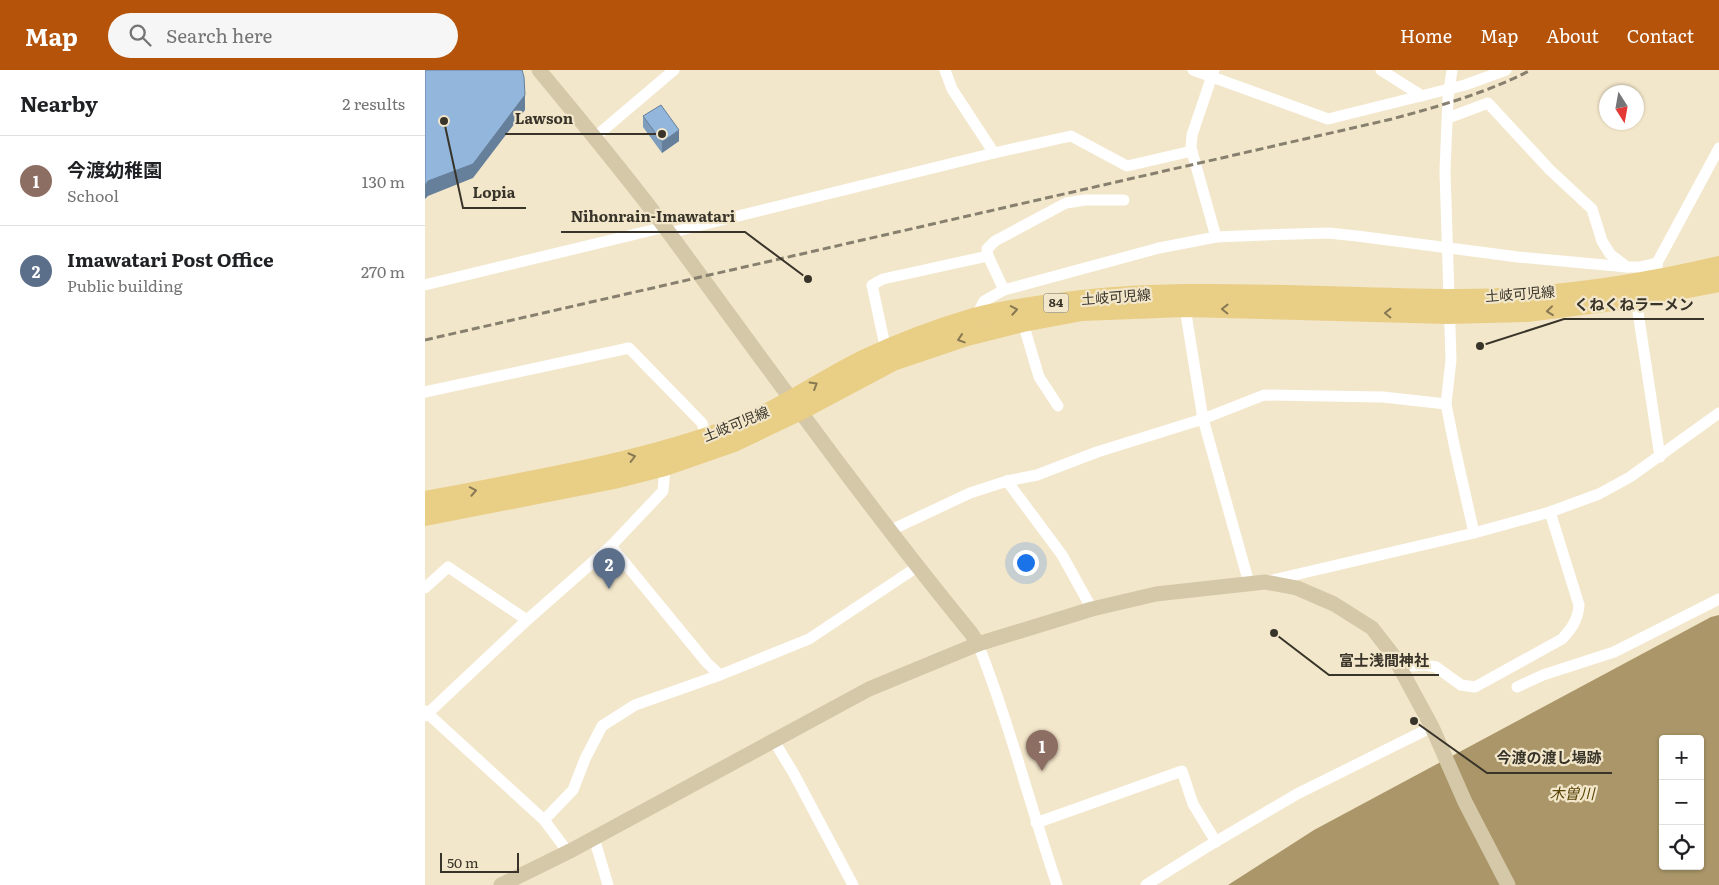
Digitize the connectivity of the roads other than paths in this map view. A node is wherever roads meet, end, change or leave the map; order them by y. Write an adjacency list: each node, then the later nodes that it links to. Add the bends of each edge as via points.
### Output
1 (539, 70): 12 (street)
2 (674, 70): 12 (street)
3 (945, 70): 15 (street, via 952,89)
4 (1193, 70): 8 (street)
5 (1381, 70): 10 (street)
6 (1452, 70): 9 (street)
7 (1506, 70): 9 (street)
8 (1212, 74): 10 (street, via 1328,120); 14 (street, via 1192,135)
9 (1450, 88): 10 (street); 11 (street)
10 (1422, 96)
11 (1448, 118): 19 (street, via 1445,171); 22 (street, via 1488,103 1550,170 1592,209 1602,242 1610,254)
12 (595, 137): 17 (street)
13 (1719, 148): 23 (street)
14 (1192, 151): 15 (street, via 1127,166 1071,136); 18 (street)
15 (994, 153): 17 (street)
16 (1124, 200): 20 (street, via 1066,203 995,241 987,249)
17 (667, 230): 25 (street); 35 (street)
18 (1216, 238): 19 (street, via 1328,233); 26 (street, via 1159,248)
19 (1447, 247): 22 (street); 28 (street)
20 (988, 256): 26 (street); 32 (street, via 883,279 873,285 884,342)
21 (1719, 265): 23 (main road, 土岐可児線 / 84)
22 (1627, 267): 23 (street)
23 (1658, 271): 28 (main road, 土岐可児線 / 84, via 1524,296)
24 (1719, 283): 27 (main road, 土岐可児線 / 84)
25 (425, 285)
26 (1004, 290): 30 (street, via 984,300)
27 (1636, 299): 28 (main road, 土岐可児線 / 84, one-way to 28, via 1527,313); 40 (street)
28 (1448, 306): 29 (main road, 土岐可児線 / 84, one-way to 29); 30 (main road, 土岐可児線 / 84, one-way to 28, via 1068,300 1129,294 1226,292); 34 (street, via 1451,360)
29 (1185, 308): 31 (main road, 土岐可児線 / 84, via 1082,312); 38 (street)
30 (976, 317): 32 (main road, 土岐可児線 / 84)
31 (1023, 323): 35 (main road, 土岐可児線 / 84, one-way to 35, via 967,337 893,362); 36 (street, via 1039,377)
32 (888, 348): 35 (main road, 土岐可児線 / 84, one-way to 32, via 815,384)
33 (425, 392): 39 (street, via 629,348 702,423)
34 (1446, 404): 38 (street, via 1383,397 1264,395); 47 (street)
35 (795, 406): 39 (main road, 土岐可児線 / 84); 41 (main road, 土岐可児線 / 84, via 734,443); 46 (street)
36 (1058, 406)
37 (1719, 413): 40 (street)
38 (1203, 418): 42 (street, via 1037,474); 51 (street)
39 (706, 436): 43 (main road, 土岐可児線 / 84, one-way to 39, via 596,466)
40 (1660, 457): 44 (street, via 1599,494)
41 (665, 467): 45 (main road, 土岐可児線 / 84, via 614,480); 48 (street, via 663,491)
42 (1007, 481): 46 (street, via 953,500); 54 (street, via 1062,556)
43 (425, 500)
44 (1550, 512): 47 (street); 57 (street, via 1579,606 1573,628 1562,639 1475,687 1461,685 1436,667 1426,664)
45 (425, 516)
46 (889, 530): 49 (street)
47 (1474, 533): 50 (street)
48 (611, 546): 55 (street); 58 (street, via 659,607)
49 (917, 567): 56 (street); 58 (street, via 809,640)
50 (1265, 582): 51 (street); 57 (street, via 1297,588 1333,604 1372,628)
51 (1249, 583): 54 (street, via 1156,594)
52 (425, 588): 55 (street, via 447,567)
53 (1719, 599): 59 (street, via 1614,652 1543,674)
54 (1091, 609): 56 (street)
55 (527, 620): 60 (street)
56 (979, 644): 62 (street, via 869,689); 64 (street, via 1011,736)
57 (1401, 670): 61 (street)
58 (720, 675): 63 (street, via 635,705 602,726 573,790)
59 (1517, 687)
60 (426, 714): 63 (street)
61 (1435, 734): 66 (street, via 1297,794); 73 (street, via 1465,802)
62 (774, 741): 65 (street); 70 (street)
63 (544, 820): 67 (street)
64 (1036, 824): 66 (street, via 1182,771 1193,804); 71 (street)
65 (594, 838): 67 (street); 69 (street)
66 (1216, 842): 72 (street)
67 (568, 852): 68 (street)
68 (501, 885)
69 (608, 885)
70 (853, 885)
71 (1057, 885)
72 (1146, 885)
73 (1508, 885)

